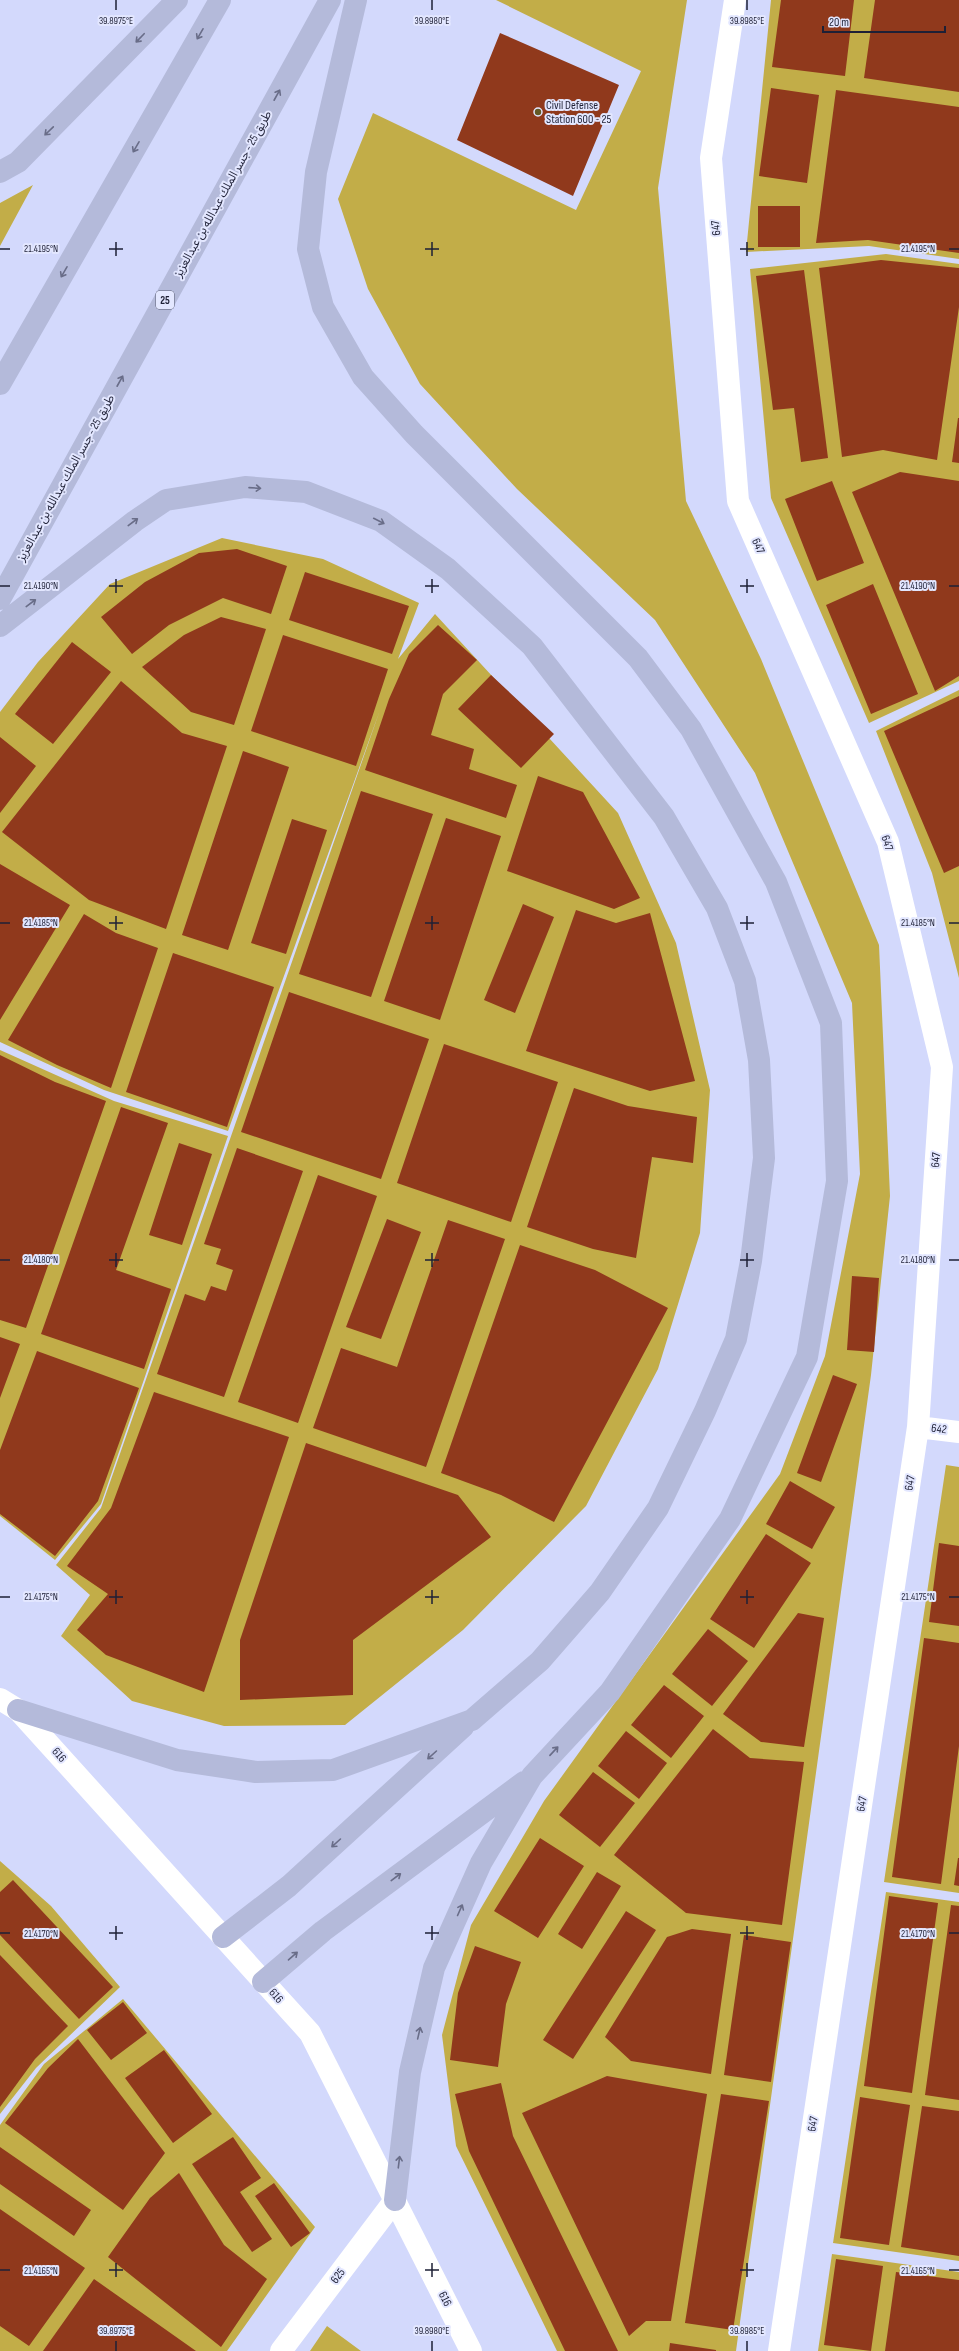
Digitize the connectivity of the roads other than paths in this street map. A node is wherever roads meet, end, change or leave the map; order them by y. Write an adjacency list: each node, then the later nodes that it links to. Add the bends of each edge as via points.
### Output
1 (177, 0): 6 (main road, one-way to 6, via 23,157)
2 (220, 0): 7 (main road, one-way to 7)
3 (330, 0): 8 (main road, طريق 25 - جسر الملك عبدالله بن عبدالعزيز / 25, one-way to 3)
4 (356, 0): 14 (main road, one-way to 4, via 610,1692 730,1519 807,1357 837,1181 831,1023 776,882 691,729 638,658 414,434 362,377 323,307 308,249 316,172)
5 (735, 0): 10 (street, 647, via 711,158 738,501 888,842 942,1067)
6 (0, 172)
7 (0, 384)
8 (0, 599)
9 (0, 626): 13 (main road, one-way to 13, via 135,521 166,500 245,487 306,492 374,518 448,569 532,646 664,817 717,908 746,988 759,1060 764,1158 751,1261 736,1339 658,1508 600,1592 540,1661)
10 (918, 1427): 11 (street, 642); 20 (street, 647)
11 (959, 1432)
12 (9, 1704): 13 (main road, via 177,1760 256,1772 333,1770); 15 (street, 616)
13 (472, 1720): 15 (main road, one-way to 15, via 289,1886)
14 (532, 1776): 16 (main road, one-way to 14, via 323,1931); 17 (main road, one-way to 14, via 410,2072 434,1968 481,1863)
15 (223, 1937): 16 (street, 616)
16 (264, 1982): 17 (street, 616, via 310,2032)
17 (395, 2200): 18 (street, 625); 19 (street, 616)
18 (281, 2351)
19 (471, 2351)
20 (779, 2351)

